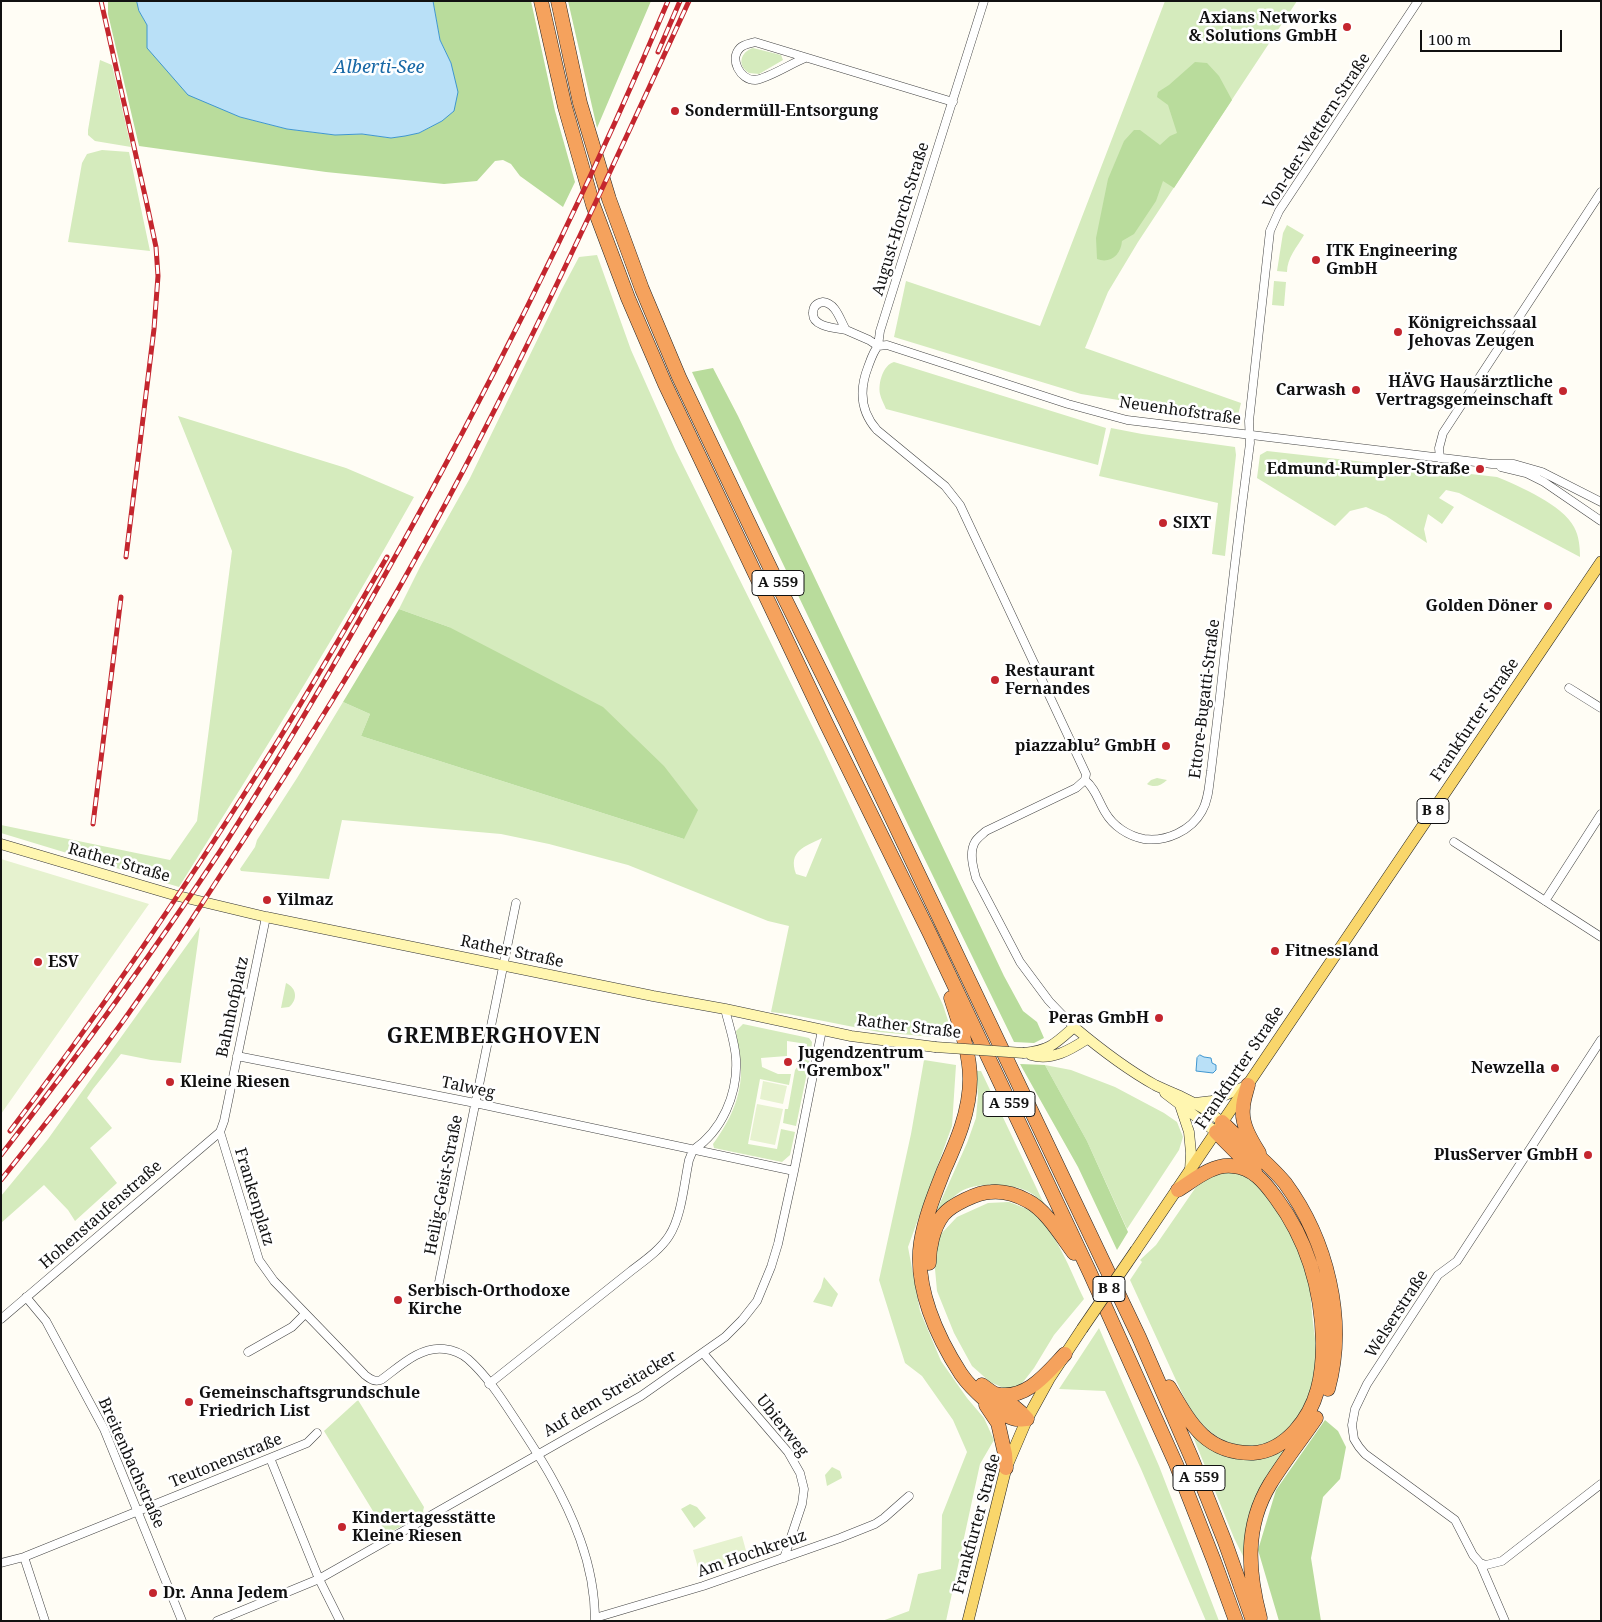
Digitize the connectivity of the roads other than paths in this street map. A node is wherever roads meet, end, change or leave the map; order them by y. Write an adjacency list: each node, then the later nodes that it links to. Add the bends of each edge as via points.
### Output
1 (540, 1): 26 (highway, A 559, via 577,151 628,298 681,419)
2 (558, 1): 54 (highway, A 559, via 580,103 609,199 676,368)
3 (984, 1): 6 (street, August-Horch-Straße)
4 (1418, 1): 10 (street, Von-der-Wettern-Straße, via 1279,210 1270,231 1249,421)
5 (805, 58): 5 (street, via 755,42 741,47 736,61 738,71 752,80 762,79); 6 (street)
6 (953, 102): 9 (street, August-Horch-Straße)
7 (1601, 192): 11 (street, via 1443,433)
8 (846, 330): 8 (street, Neuenhofstraße, via 830,304 823,302 814,307 813,315 817,322); 9 (street, Neuenhofstraße)
9 (878, 346): 10 (street, Neuenhofstraße, via 887,346 1127,420); 19 (street, Ettore-Bugatti-Straße, via 864,376 862,402 865,413 877,430 945,486 960,505 1082,762)
10 (1251, 435): 11 (street, Neuenhofstraße); 19 (street, Ettore-Bugatti-Straße, via 1215,743 1203,809 1193,823 1176,834 1165,839 1142,839 1128,834 1112,821 1092,786)
11 (1440, 458): 12 (street, Neuenhofstraße)
12 (1492, 464): 13 (street, Neuenhofstraße, via 1514,464 1542,472); 14 (street, Neuenhofstraße, via 1544,482)
13 (1600, 501)
14 (1601, 521)
15 (1601, 562): 16 (main road, Frankfurter Straße / B 8)
16 (1596, 572): 36 (main road, Frankfurter Straße / B 8)
17 (1569, 688): 18 (street)
18 (1601, 708)
19 (1085, 780): 30 (street, via 1076,788 986,831 975,841 972,849 976,878 1020,962 1049,1001)
20 (1601, 814): 23 (street)
21 (1454, 842): 23 (street)
22 (1, 844): 25 (street, Rather Straße, via 147,888)
23 (1545, 901): 27 (street)
24 (516, 903): 28 (street, Heilig-Geist-Straße)
25 (266, 917): 28 (street, Rather Straße); 35 (street, Bahnhofplatz)
26 (930, 934): 49 (highway, A 559); 59 (highway, via 963,1037 970,1078 960,1132 925,1222 920,1262 936,1330 966,1380)
27 (1601, 937)
28 (503, 966): 29 (street, Rather Straße); 38 (street, Heilig-Geist-Straße)
29 (726, 1009): 31 (street, Rather Straße); 43 (street, via 736,1060 732,1094 728,1108 712,1133)
30 (1074, 1027): 32 (street); 34 (street)
31 (822, 1030): 34 (street, Rather Straße, bridge, via 936,1047); 46 (street, Auf dem Streitacker)
32 (1087, 1038): 34 (street, Rather Straße, via 1048,1058); 37 (street)
33 (1601, 1040): 71 (street, Welserstraße, via 1457,1261 1438,1275 1367,1384 1355,1409 1352,1425 1359,1447 1455,1520)
34 (1040, 1055)
35 (236, 1056): 38 (street, Talweg); 42 (street, Bahnhofplatz)
36 (1248, 1085): 39 (street, via 1212,1102); 41 (main road, Frankfurter Straße / B 8); 44 (highway, via 1242,1114 1252,1142)
37 (1156, 1086): 39 (street); 40 (street)
38 (475, 1103): 43 (street, Talweg); 50 (street, Heilig-Geist-Straße)
39 (1195, 1103): 41 (street, via 1211,1112)
40 (1180, 1105): 41 (street); 45 (street, via 1189,1132)
41 (1219, 1127): 44 (highway); 45 (main road, Frankfurter Straße / B 8); 47 (highway)
42 (220, 1132): 51 (street, Hohenstaufenstraße); 52 (street, Frankenplatz, via 259,1260)
43 (693, 1150): 46 (street, Talweg); 58 (street, via 668,1237 631,1271)
44 (1264, 1162): 81 (highway, via 1284,1182 1307,1217 1326,1266 1332,1297 1334,1361 1328,1388 1316,1417 1269,1486 1258,1508 1250,1564)
45 (1190, 1171): 48 (main road, Frankfurter Straße / B 8)
46 (794, 1172): 56 (street, Auf dem Streitacker, via 778,1244 757,1301 725,1336)
47 (1260, 1178): 48 (highway, via 1238,1167 1224,1166); 54 (highway, via 1293,1223 1319,1296 1323,1322 1322,1374 1312,1405 1300,1425 1283,1442 1269,1450 1235,1452 1215,1445 1186,1416)
48 (1178, 1190): 57 (main road, Frankfurter Straße / B 8, bridge)
49 (1090, 1273): 59 (highway, via 1045,1215 1016,1196 989,1191 959,1203 942,1216 929,1258 939,1318 950,1343); 79 (highway, A 559, via 1176,1464)
50 (437, 1292)
51 (26, 1297): 53 (street, Hohenstaufenstraße); 67 (street, Breitenbachstraße, via 46,1321 104,1429)
52 (305, 1314): 55 (street, via 292,1327); 58 (street, Frankenplatz, via 364,1375 377,1382 414,1356 440,1348 467,1358)
53 (1, 1319)
54 (1139, 1337): 80 (highway, A 559, via 1199,1478)
55 (248, 1352)
56 (703, 1353): 62 (street, Auf dem Streitacker, via 641,1396); 69 (street, Ubierweg, via 788,1452 800,1473 804,1489 802,1504)
57 (1065, 1354): 59 (highway, via 1040,1380 1022,1392 1010,1395); 60 (main road, Frankfurter Straße / B 8)
58 (490, 1384): 62 (street)
59 (984, 1393): 60 (highway, via 996,1409 1014,1419); 64 (highway, via 998,1423)
60 (1027, 1419): 64 (main road, Frankfurter Straße / B 8)
61 (317, 1433): 63 (street, Teutonenstraße, via 307,1442)
62 (538, 1454): 72 (street, Auf dem Streitacker); 73 (street, via 568,1507 581,1541 591,1579)
63 (270, 1458): 67 (street, Teutonenstraße); 72 (street)
64 (1006, 1468): 78 (main road, Frankfurter Straße / B 8)
65 (1601, 1484): 71 (street, via 1502,1561 1486,1565)
66 (909, 1496): 69 (street, Am Hochkreuz, via 875,1524)
67 (137, 1512): 68 (street, Teutonenstraße); 75 (street, Breitenbachstraße)
68 (24, 1557): 70 (street, Teutonenstraße); 74 (street)
69 (784, 1558): 73 (street, Am Hochkreuz)
70 (1, 1563)
71 (1480, 1563): 82 (street, Welserstraße)
72 (319, 1579): 76 (street, Auf dem Streitacker); 77 (street)
73 (595, 1619)
74 (45, 1621)
75 (182, 1621)
76 (217, 1621)
77 (340, 1621)
78 (968, 1621)
79 (1236, 1621)
80 (1253, 1621)
81 (1260, 1621)
82 (1505, 1621)

